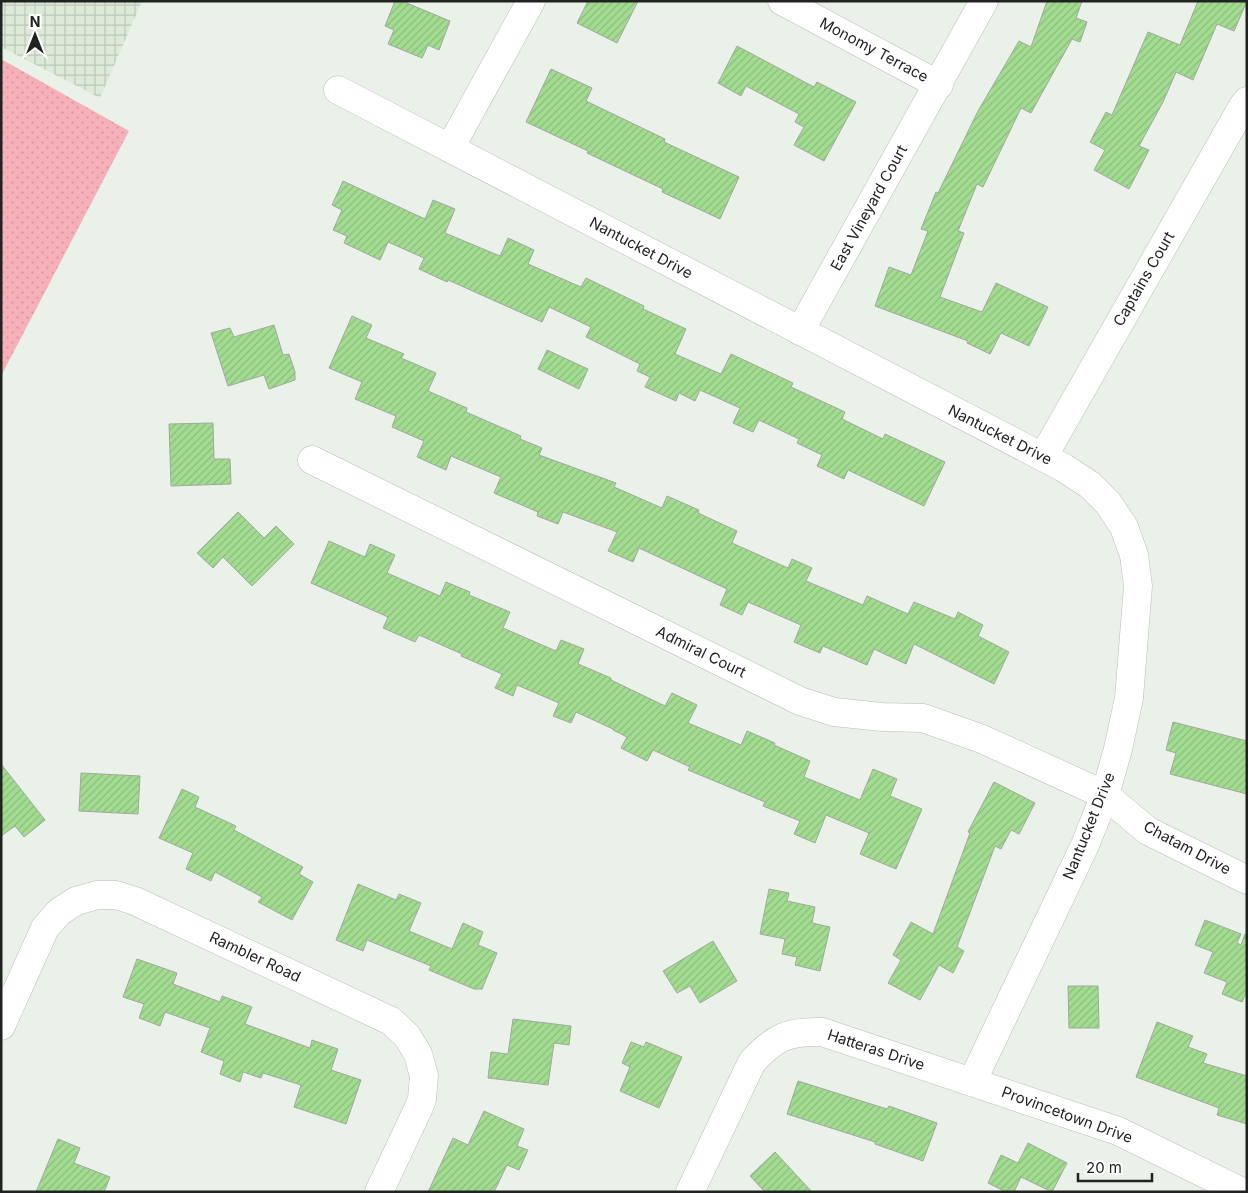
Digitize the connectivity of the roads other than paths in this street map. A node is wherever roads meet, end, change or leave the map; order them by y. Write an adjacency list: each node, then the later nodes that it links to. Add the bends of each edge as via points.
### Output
1 (531, 1): 7 (street)
2 (782, 1): 4 (street, Monomy Terrace)
3 (984, 1): 4 (street, East Vineyard Court)
4 (939, 85): 8 (street, East Vineyard Court)
5 (338, 90): 7 (street, Nantucket Drive)
6 (1247, 101): 9 (street, Captains Court)
7 (450, 148): 8 (street, Nantucket Drive)
8 (800, 331): 9 (street, Nantucket Drive)
9 (1043, 457): 11 (street, Nantucket Drive, via 1090,485 1108,503 1124,527 1134,555 1138,586 1129,698)
10 (312, 460): 11 (street, Admiral Court, via 800,701 834,712 923,718 982,738)
11 (1105, 795): 12 (street, Chatam Drive, via 1148,831); 14 (street, Nantucket Drive, via 1086,845)
12 (1247, 880)
13 (1, 1026): 15 (street, Rambler Road, via 45,928 58,912 76,900 97,895 116,895 135,901 391,1021 407,1036 418,1054 424,1076 422,1099)
14 (972, 1082): 16 (street, Hatteras Drive, via 822,1032 802,1031 784,1036 766,1047 752,1062); 17 (street, Provincetown Drive, via 1118,1131)
15 (380, 1192)
16 (690, 1192)
17 (1242, 1192)

